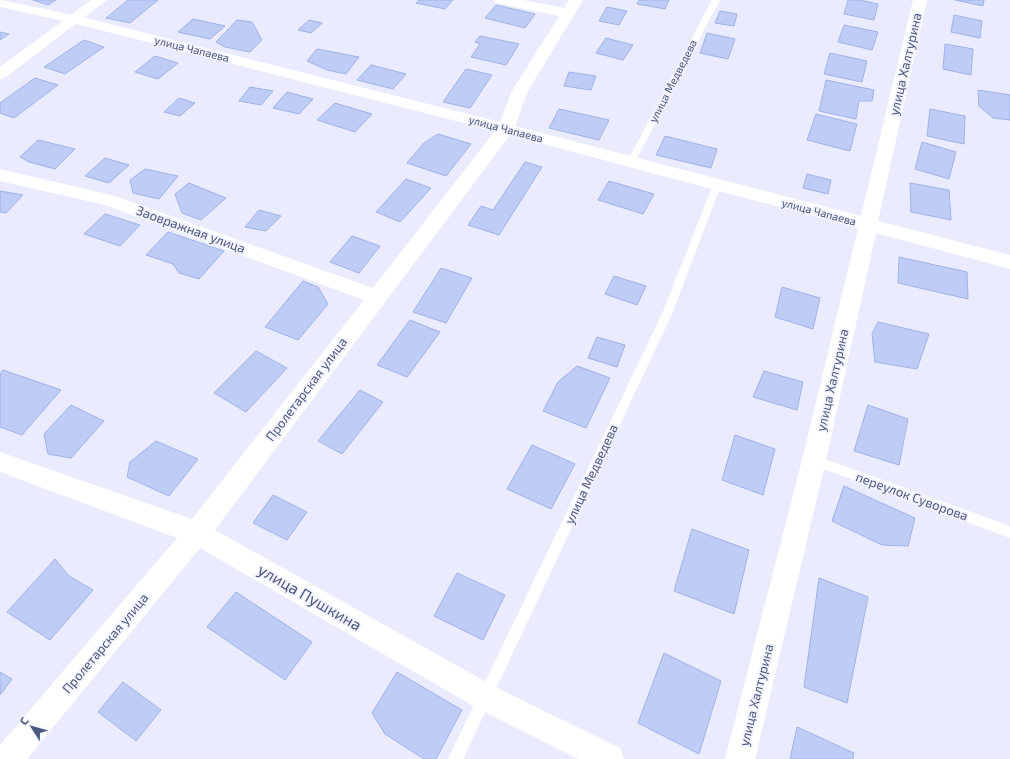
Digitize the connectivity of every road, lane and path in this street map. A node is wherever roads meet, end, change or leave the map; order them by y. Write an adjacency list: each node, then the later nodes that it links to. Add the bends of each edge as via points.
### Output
1 (100, 0): 7 (street)
2 (501, 0): 6 (street)
3 (716, 0): 10 (lane, улица Медведева)
4 (920, 0): 13 (street, улица Халтурина)
5 (0, 3): 7 (street, улица Чапаева)
6 (572, 7): 9 (street, Пролетарская улица, via 520,90)
7 (74, 19): 8 (street); 9 (street, улица Чапаева)
8 (0, 74)
9 (506, 129): 10 (street, улица Чапаева); 15 (street, Пролетарская улица)
10 (631, 162): 12 (street, улица Чапаева)
11 (0, 175): 15 (street, Заовражная улица, via 109,200)
12 (717, 185): 13 (street, улица Чапаева); 20 (lane, улица Медведева, via 667,314)
13 (867, 225): 14 (street, улица Чапаева); 16 (street, улица Халтурина)
14 (1010, 262)
15 (377, 297): 18 (street, Пролетарская улица)
16 (814, 460): 19 (lane, переулок Суворова); 24 (street, улица Халтурина)
17 (0, 462): 18 (street, улица Пушкина)
18 (197, 532): 20 (street, улица Пушкина); 21 (street, Пролетарская улица)
19 (1010, 532)
20 (486, 697): 22 (lane, улица Медведева); 23 (street, улица Пушкина)
21 (8, 759)
22 (455, 759)
23 (608, 759)
24 (740, 759)

